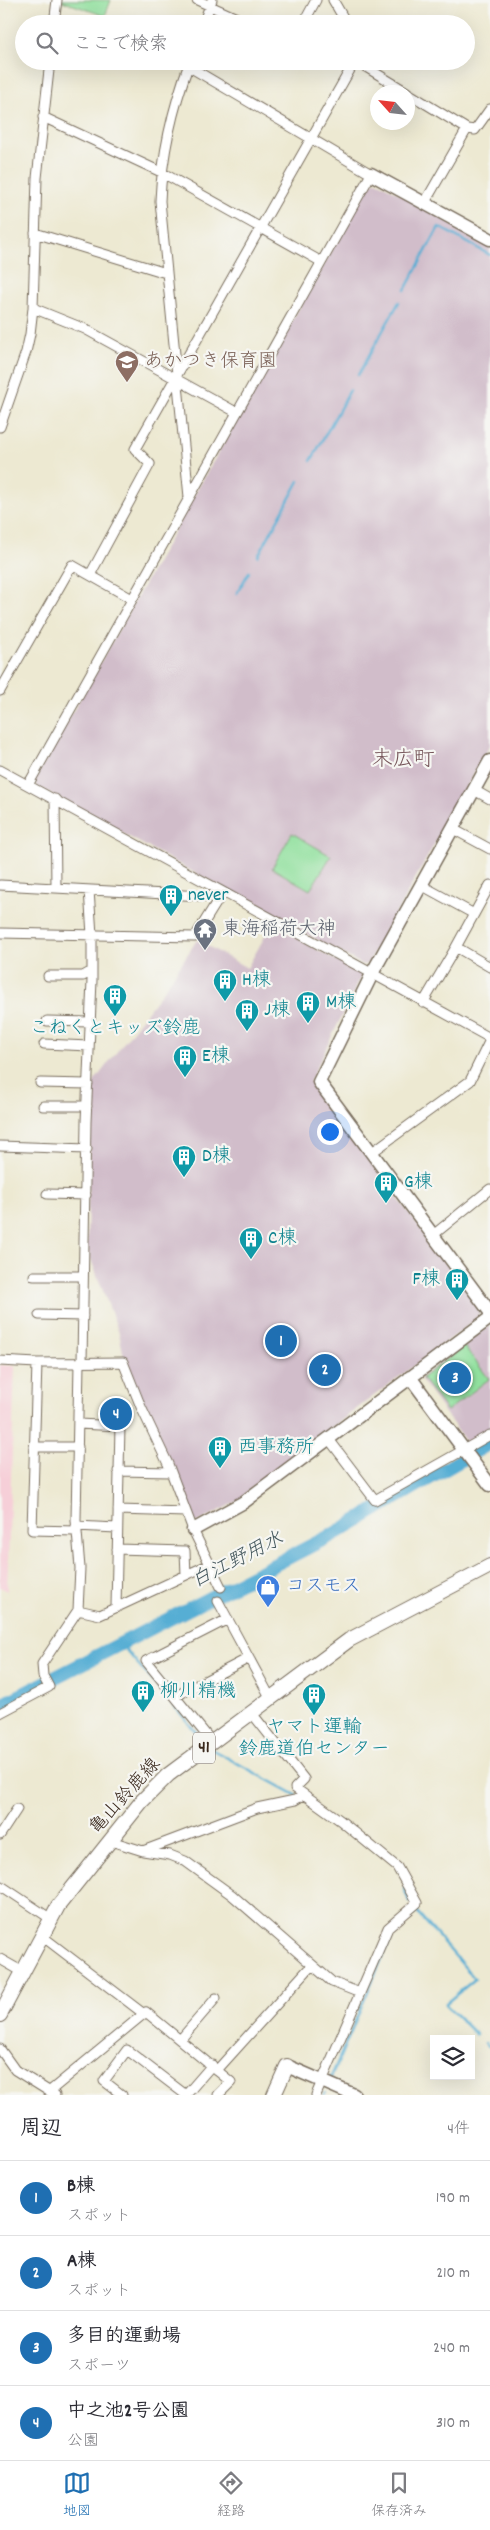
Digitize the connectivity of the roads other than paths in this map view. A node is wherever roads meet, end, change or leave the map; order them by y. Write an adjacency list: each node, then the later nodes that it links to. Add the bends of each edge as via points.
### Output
1 (57, 0): 6 (street)
2 (197, 0): 5 (street)
3 (316, 0): 9 (street)
4 (333, 0): 10 (street)
5 (211, 3): 7 (street); 8 (street)
6 (55, 15)
7 (206, 15)
8 (230, 15)
9 (308, 15)
10 (342, 15)
11 (49, 70): 19 (street)
12 (187, 70): 22 (street, via 173,111)
13 (200, 70): 21 (street)
14 (351, 70): 21 (street)
15 (370, 70): 16 (street)
16 (394, 85)
17 (415, 98): 20 (street)
18 (490, 109): 20 (street, via 475,130)
19 (43, 117): 22 (street); 26 (street)
20 (468, 130): 24 (street)
21 (312, 138): 23 (street); 25 (street)
22 (162, 172): 25 (street); 29 (street, via 160,201)
23 (370, 174): 24 (street); 28 (street)
24 (424, 204): 27 (street)
25 (261, 228): 28 (street); 31 (street)
26 (35, 233): 29 (street); 30 (street)
27 (490, 239)
28 (320, 261): 32 (street)
29 (166, 273): 31 (street)
30 (33, 308): 31 (street, via 85,329); 33 (street, via 26,352)
31 (176, 379): 32 (street); 34 (street); 35 (street, via 135,449 150,464)
32 (236, 412): 34 (street)
33 (0, 427)
34 (189, 498): 36 (street)
35 (90, 574): 36 (street); 37 (street, via 72,565)
36 (132, 598): 40 (street)
37 (0, 691)
38 (490, 761): 41 (street)
39 (0, 770): 40 (street)
40 (28, 785): 42 (street)
41 (474, 790): 43 (street); 44 (street)
42 (55, 799): 49 (street); 51 (street)
43 (490, 799)
44 (453, 828): 45 (street); 48 (street)
45 (490, 849)
46 (490, 884): 52 (street)
47 (0, 885): 49 (street)
48 (421, 885): 52 (street); 58 (street)
49 (56, 888): 50 (street)
50 (88, 890): 51 (street); 54 (street)
51 (222, 895): 54 (street, via 195,938); 58 (street)
52 (474, 914): 55 (street)
53 (0, 933): 54 (street)
54 (92, 935): 57 (street)
55 (456, 947): 56 (street); 60 (street)
56 (490, 967)
57 (92, 971): 59 (street, via 83,976); 62 (street)
58 (372, 975): 60 (street); 72 (street, via 319,1082)
59 (48, 976)
60 (423, 1003): 63 (street)
61 (47, 1021): 62 (street)
62 (90, 1022): 65 (street)
63 (490, 1039): 72 (street, via 470,1081)
64 (44, 1044): 65 (street)
65 (89, 1046): 67 (street)
66 (40, 1083): 67 (street)
67 (88, 1084): 69 (street)
68 (43, 1106): 69 (street)
69 (87, 1106): 71 (street)
70 (0, 1146): 71 (street)
71 (87, 1149): 75 (street)
72 (371, 1153): 76 (street)
73 (490, 1189): 76 (street)
74 (47, 1194): 75 (street)
75 (86, 1195): 78 (street)
76 (432, 1236): 79 (street)
77 (34, 1276): 78 (street)
78 (83, 1276): 81 (street)
79 (490, 1312)
80 (39, 1315): 81 (street)
81 (83, 1316): 85 (street)
82 (490, 1318): 86 (street)
83 (0, 1361): 84 (street)
84 (37, 1363): 85 (street); 90 (street)
85 (80, 1363): 87 (street); 94 (street, via 123,1362)
86 (410, 1377): 89 (street); 92 (street)
87 (78, 1424): 91 (street); 93 (street, via 120,1426)
88 (490, 1435): 92 (street)
89 (328, 1438): 92 (street, via 375,1500); 100 (street, via 244,1502)
90 (34, 1447): 91 (street); 99 (street, via 32,1530)
91 (78, 1447): 99 (street)
92 (467, 1453): 95 (street)
93 (118, 1472): 94 (street); 96 (street)
94 (171, 1472): 97 (street)
95 (490, 1485)
96 (118, 1510): 97 (street); 98 (street)
97 (186, 1512): 100 (street)
98 (117, 1528): 99 (street); 101 (street)
99 (76, 1529): 108 (street, via 80,1568)
100 (193, 1530): 102 (street)
101 (117, 1549): 104 (street, via 185,1551); 107 (street)
102 (210, 1564): 104 (street); 105 (street)
103 (490, 1566): 112 (main road, 亀山鈴鹿線 / 41, via 349,1640)
104 (186, 1575): 107 (street)
105 (221, 1588)
106 (218, 1601): 109 (street)
107 (116, 1607): 108 (street, via 100,1615)
108 (78, 1610): 114 (street, via 42,1664 49,1688)
109 (228, 1619): 110 (street); 111 (street, via 146,1661)
110 (249, 1658): 111 (street); 112 (street)
111 (176, 1696): 115 (street)
112 (270, 1697): 113 (main road, 亀山鈴鹿線 / 41)
113 (251, 1712): 115 (main road, 亀山鈴鹿線 / 41); 116 (street, via 304,1779 295,1788)
114 (0, 1713)
115 (212, 1742): 119 (main road, 亀山鈴鹿線 / 41, via 168,1775)
116 (303, 1795): 120 (street, via 295,1800 258,1808); 127 (street, via 397,1867 417,1903 388,1928)
117 (17, 1809): 118 (street)
118 (0, 1835)
119 (111, 1840): 120 (street); 122 (main road, 亀山鈴鹿線 / 41, via 70,1888)
120 (143, 1851): 125 (street, via 185,1861 232,1895)
121 (0, 1885): 122 (street)
122 (51, 1920): 123 (main road, 亀山鈴鹿線 / 41)
123 (42, 1936): 126 (main road, 亀山鈴鹿線 / 41); 129 (street)
124 (0, 1959): 126 (street)
125 (312, 1965): 127 (street, via 332,1982); 134 (street)
126 (23, 1972): 130 (main road, 亀山鈴鹿線 / 41)
127 (360, 1993): 135 (street)
128 (216, 1998): 131 (street)
129 (144, 2014): 131 (street, via 146,2012); 136 (street)
130 (0, 2015)
131 (180, 2040): 134 (street)
132 (0, 2050): 136 (street, via 15,2070)
133 (287, 2066): 135 (street); 140 (main road)
134 (215, 2067): 138 (street); 139 (street, via 231,2082)
135 (322, 2081): 141 (street); 142 (street)
136 (53, 2093)
137 (122, 2095): 138 (street, via 104,2081 127,2050)
138 (186, 2095)
139 (218, 2095)
140 (274, 2095)
141 (316, 2095)
142 (354, 2095)

